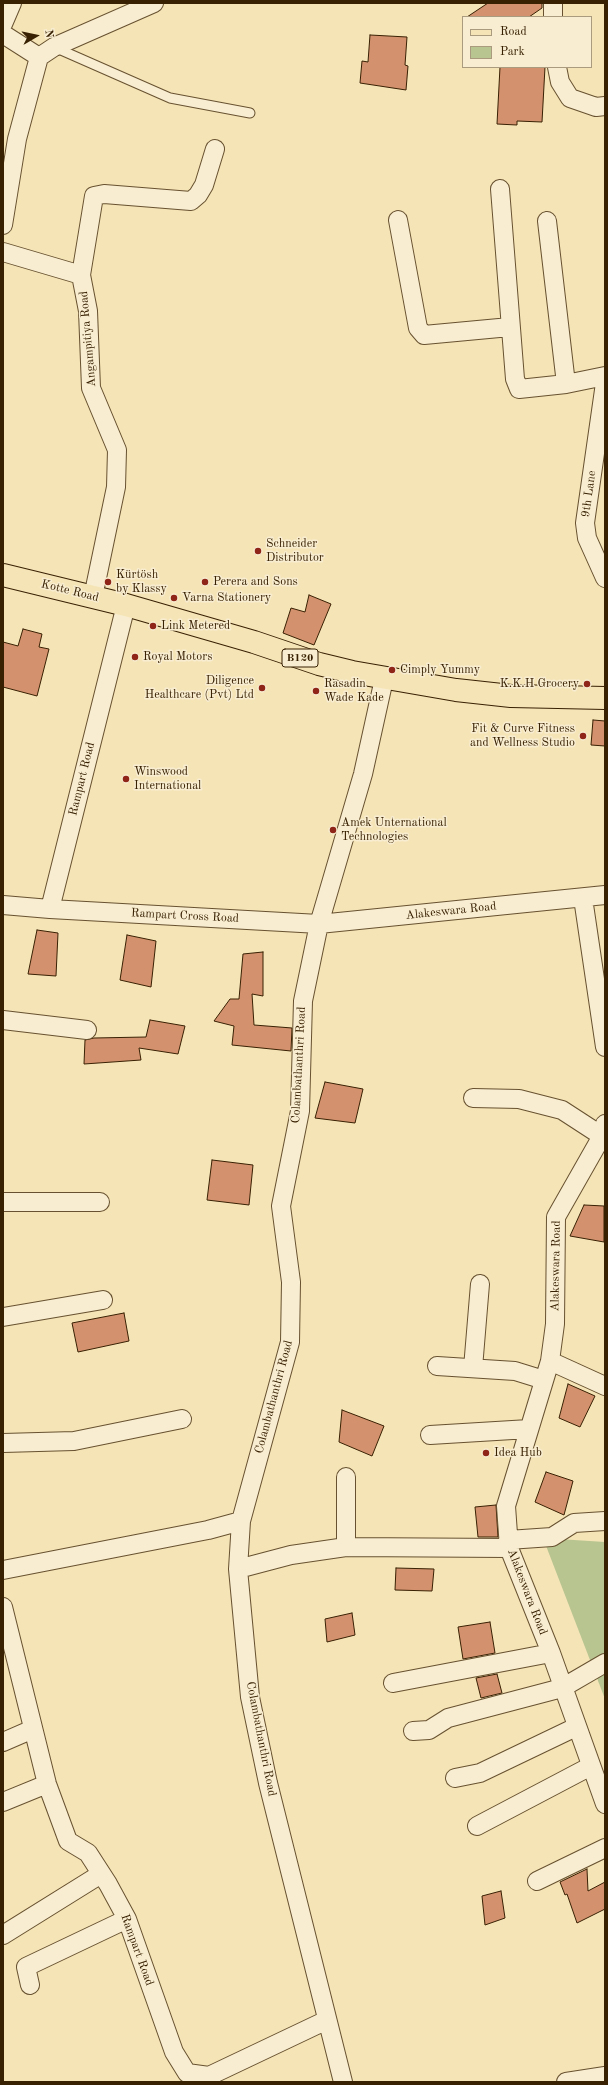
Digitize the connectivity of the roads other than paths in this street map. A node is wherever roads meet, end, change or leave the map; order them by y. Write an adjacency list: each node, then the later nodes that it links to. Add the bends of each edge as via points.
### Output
1 (12, 3): 5 (street)
2 (154, 3): 7 (street)
3 (553, 3): 4 (street)
4 (553, 16)
5 (3, 24)
6 (3, 34): 8 (street)
7 (54, 47): 8 (street); 11 (lane, via 170,98)
8 (39, 57): 16 (street, via 17,139)
9 (556, 68): 10 (street, via 560,82 570,98 596,108)
10 (605, 106)
11 (250, 113)
12 (215, 149): 18 (street, via 204,185 191,201 104,194 94,196)
13 (500, 189): 19 (street)
14 (398, 220): 19 (street, via 418,328 424,335)
15 (547, 221): 22 (street)
16 (3, 225)
17 (3, 252): 18 (street, Angampitiya Road)
18 (81, 275): 25 (street, Angampitiya Road, via 88,311 91,388 117,450 116,487)
19 (510, 327): 22 (street, via 515,379 519,389)
20 (605, 376): 22 (street)
21 (605, 383): 24 (street, 9th Lane, via 585,523 587,538)
22 (566, 384)
23 (3, 575): 25 (main road, Kotte Road / B120)
24 (605, 578)
25 (93, 597): 26 (main road, Kotte Road / B120)
26 (126, 605): 27 (main road, Kotte Road / B120, via 254,642 319,664); 32 (street, Rampart Road)
27 (384, 679): 28 (main road, Kotte Road / B120, via 511,696); 33 (street, Colambathanthri Road, via 363,774)
28 (605, 698)
29 (605, 895): 30 (street, Alakeswara Road)
30 (583, 898): 33 (street, Alakeswara Road); 36 (street)
31 (3, 905): 32 (street)
32 (50, 909): 33 (street, Rampart Cross Road)
33 (319, 924): 54 (street, Colambathanthri Road, via 303,1001 300,1111 282,1206 291,1282 290,1342)
34 (3, 1020): 35 (street)
35 (86, 1030)
36 (605, 1047)
37 (473, 1098): 38 (street, via 518,1099 562,1110)
38 (603, 1130): 44 (street, Alakeswara Road, via 556,1217 555,1324)
39 (3, 1202): 40 (street)
40 (100, 1202)
41 (480, 1284): 46 (street)
42 (103, 1300): 43 (street)
43 (3, 1317)
44 (550, 1361): 47 (street, Alakeswara Road); 48 (street)
45 (437, 1366): 46 (street)
46 (473, 1368): 47 (street, via 515,1371)
47 (544, 1380): 50 (street, Alakeswara Road)
48 (605, 1386)
49 (182, 1419): 52 (street, via 74,1441)
50 (529, 1429): 51 (street); 56 (street, Alakeswara Road, via 506,1506)
51 (430, 1436)
52 (3, 1443)
53 (346, 1477): 57 (street)
54 (241, 1521): 58 (street, Colambathanthri Road); 59 (street, via 208,1530)
55 (605, 1521): 56 (street, via 574,1523 552,1537)
56 (509, 1544): 57 (street); 61 (street, Alakeswara Road)
57 (346, 1547): 58 (street, via 291,1555)
58 (238, 1568): 82 (street, Colambathanthri Road, via 250,1697 268,1783)
59 (3, 1570)
60 (3, 1607): 62 (street, Rampart Road)
61 (551, 1653): 64 (street); 65 (street, Alakeswara Road)
62 (10, 1663): 67 (street, Rampart Road)
63 (605, 1663): 65 (street)
64 (393, 1683)
65 (562, 1688): 66 (street, Alakeswara Road); 68 (street, via 448,1718 429,1730)
66 (576, 1727): 70 (street, Alakeswara Road); 71 (street, via 480,1773)
67 (33, 1729): 69 (street); 72 (street, Rampart Road)
68 (412, 1731)
69 (3, 1742)
70 (591, 1766): 74 (street, Alakeswara Road); 75 (street)
71 (455, 1778)
72 (47, 1784): 73 (street); 77 (street, Rampart Road, via 68,1841 88,1853)
73 (3, 1802)
74 (605, 1804)
75 (477, 1826)
76 (605, 1848): 78 (street)
77 (101, 1874): 79 (street, Rampart Road); 80 (street)
78 (537, 1881)
79 (127, 1919): 81 (street, via 26,1967); 84 (street, Rampart Road, via 174,2052 187,2073)
80 (3, 1935)
81 (30, 1986)
82 (327, 2020): 84 (street, Rampart Road); 85 (street)
83 (605, 2076): 86 (street)
84 (203, 2079)
85 (343, 2082)
86 (566, 2082)

